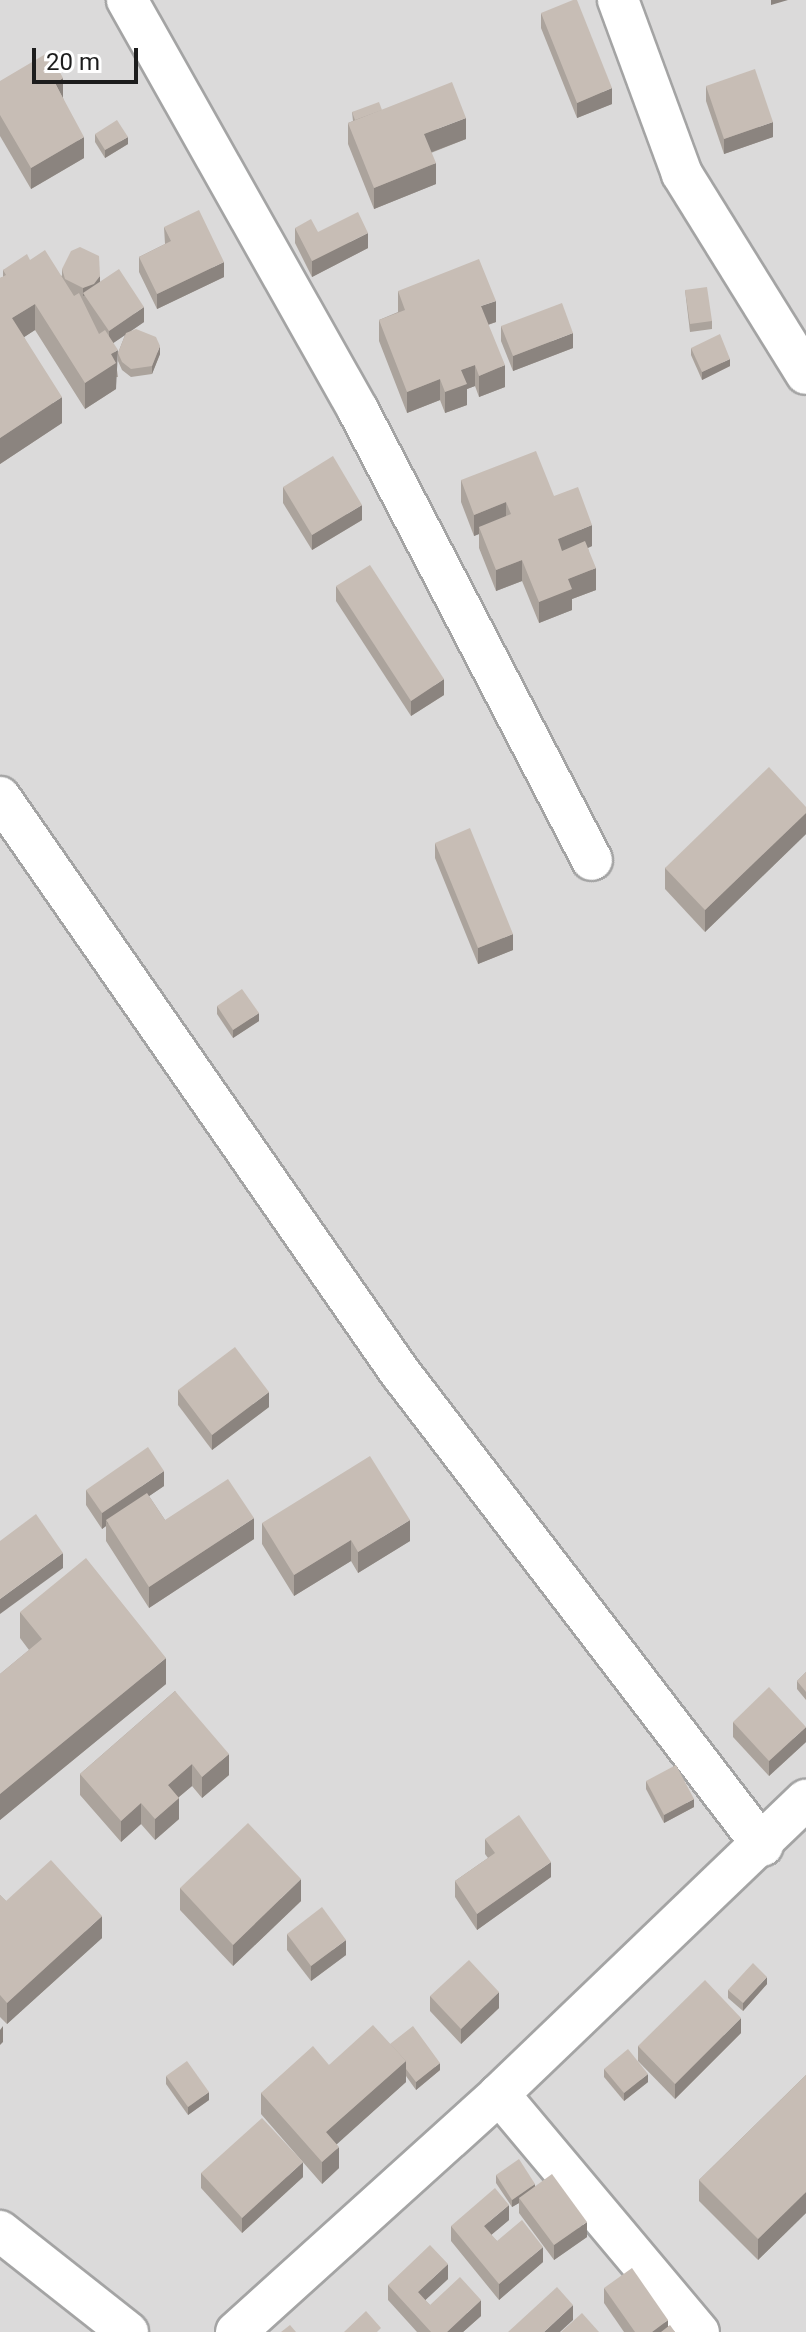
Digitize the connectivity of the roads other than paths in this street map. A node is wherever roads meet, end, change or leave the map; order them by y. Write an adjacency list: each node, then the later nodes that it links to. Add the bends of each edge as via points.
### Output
1 (127, 0): 5 (street, via 358,410)
2 (618, 0): 3 (street, via 682,174)
3 (806, 374)
4 (0, 797): 7 (street, via 399,1371)
5 (592, 860)
6 (806, 1800): 7 (street)
7 (763, 1846): 8 (street)
8 (499, 2094): 11 (street); 12 (street)
9 (0, 2231): 10 (street)
10 (128, 2332)
11 (236, 2332)
12 (699, 2332)

